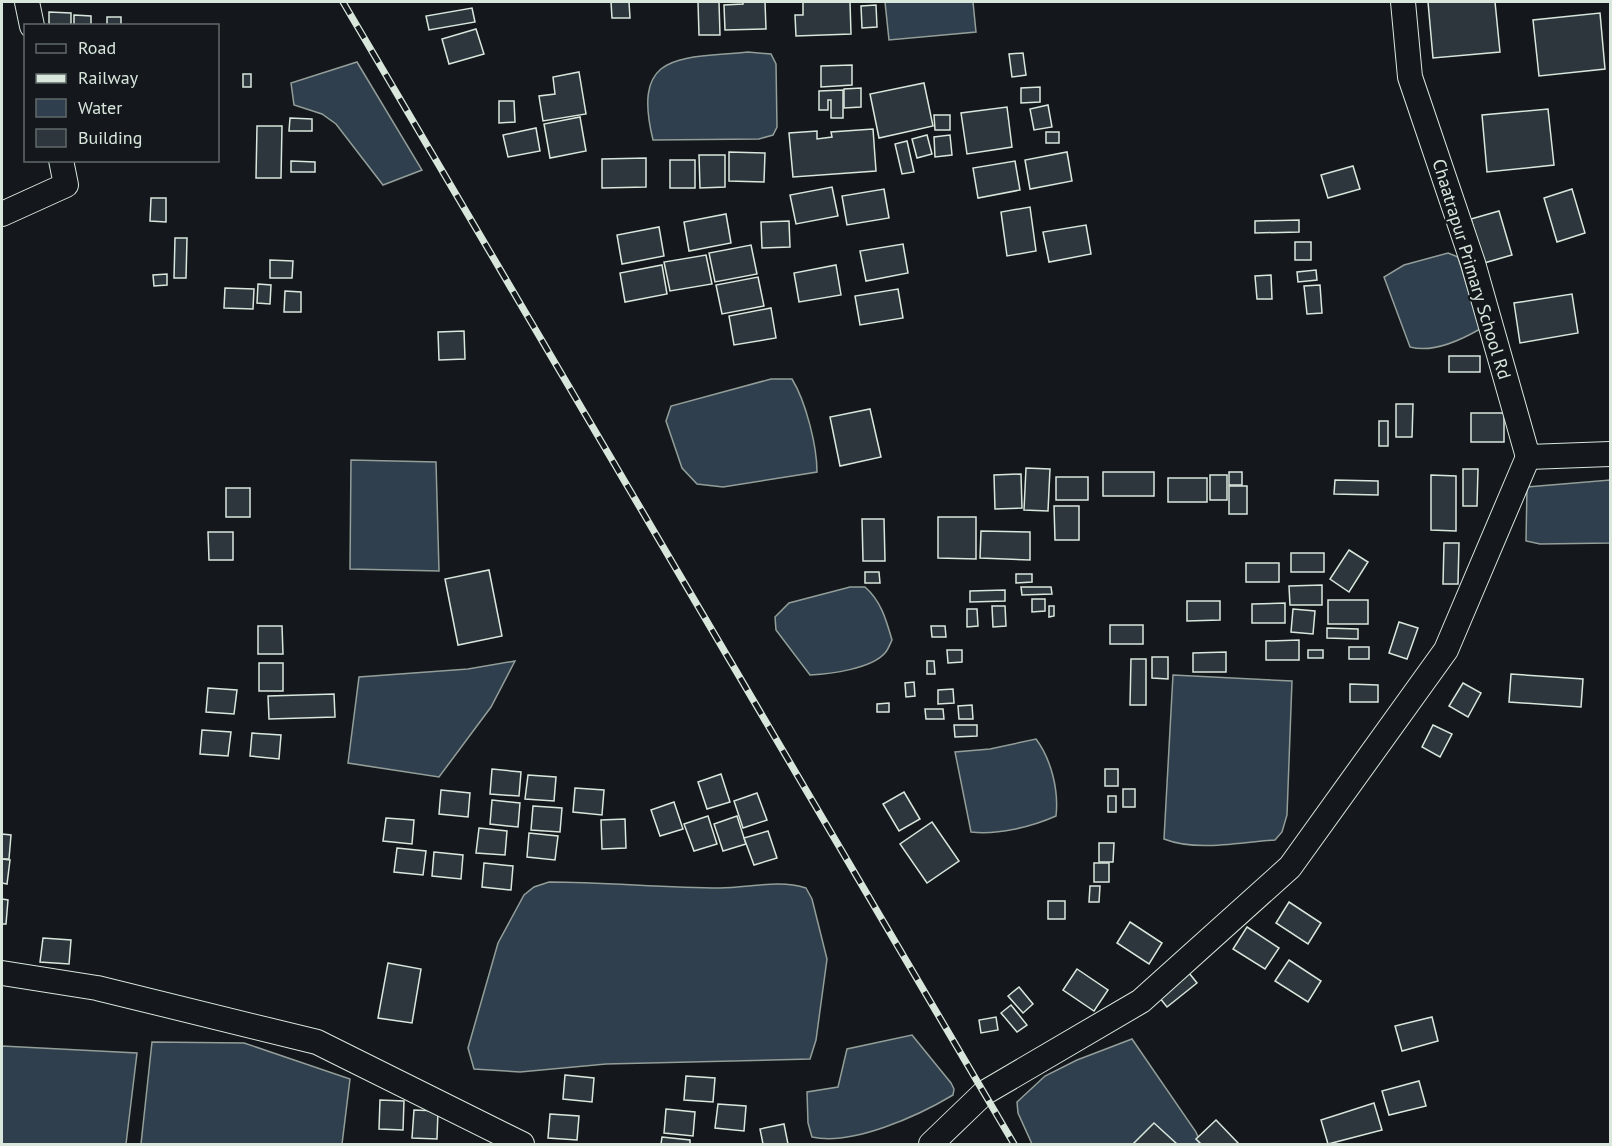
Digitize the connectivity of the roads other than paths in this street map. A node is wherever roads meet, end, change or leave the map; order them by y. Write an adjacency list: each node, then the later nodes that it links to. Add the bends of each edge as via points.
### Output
1 (27, 2): 3 (street)
2 (1403, 2): 7 (street, Chaatrapur Primary School Rd, via 1410,77 1473,263)
3 (32, 24)
4 (61, 162): 5 (street, via 66,184)
5 (2, 213)
6 (1611, 454): 7 (street)
7 (1528, 457): 10 (street, via 1446,650 1290,867 1142,1001 984,1093)
8 (2, 973): 9 (street, via 97,988 317,1042)
9 (522, 1144)
10 (931, 1144)

